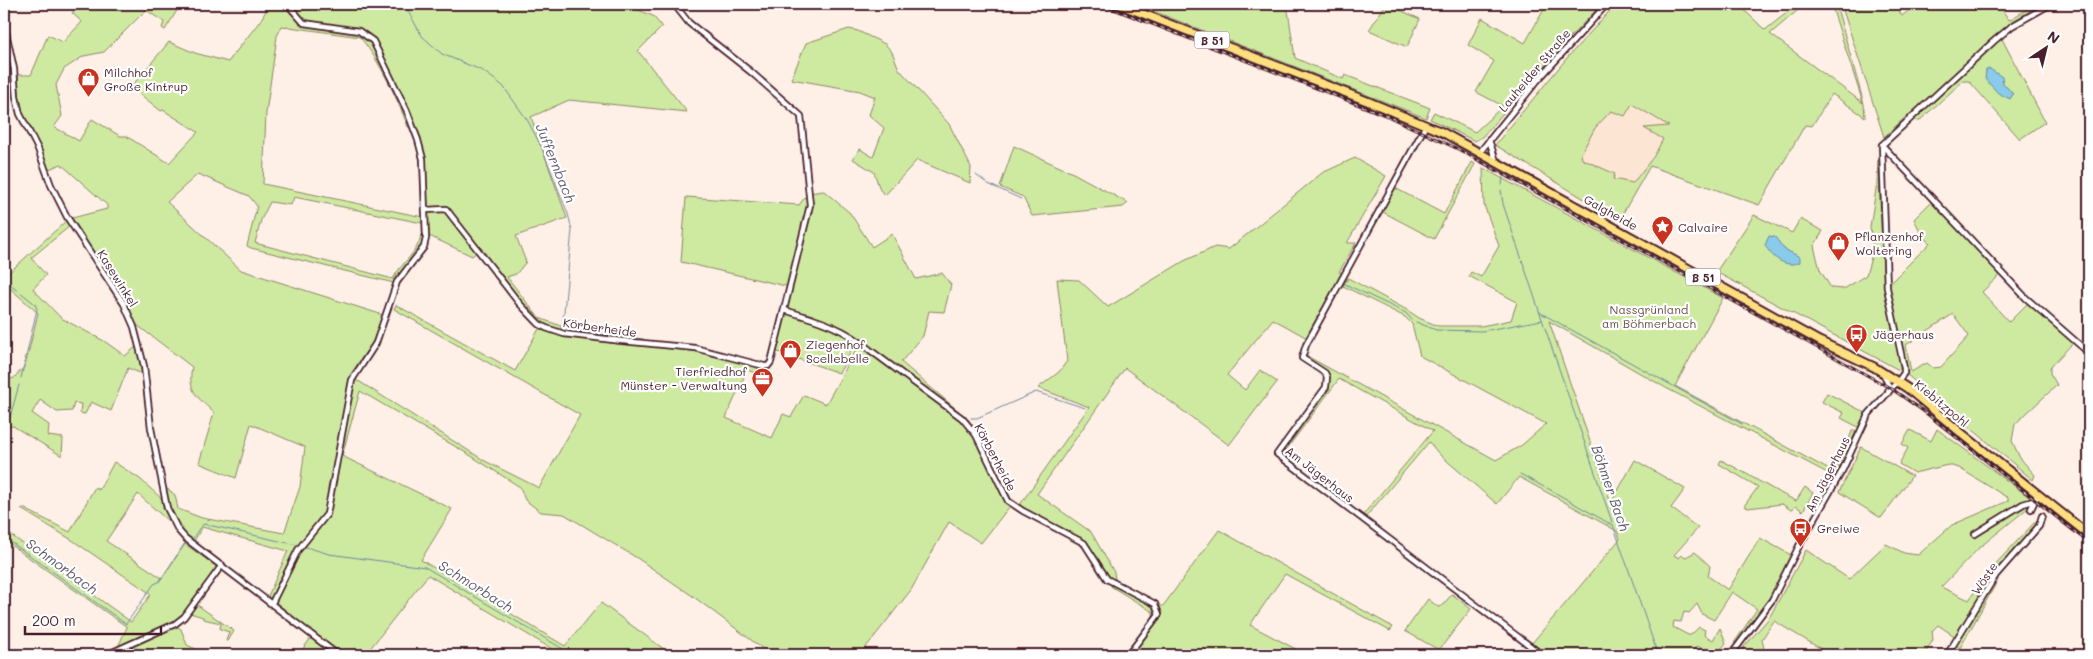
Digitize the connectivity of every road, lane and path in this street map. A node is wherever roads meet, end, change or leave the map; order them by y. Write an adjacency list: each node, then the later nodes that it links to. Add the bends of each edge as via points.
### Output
1 (290, 4): 12 (street, via 304,23 359,31 373,41 418,140 423,160)
2 (674, 4): 13 (street, Körberheide, via 689,23 752,72 801,116 810,205)
3 (1118, 4): 7 (main road, Galgheide / B 51)
4 (1607, 4): 8 (street, Lauheider Straße, via 1562,52)
5 (2051, 4): 9 (street, via 2012,26 1994,41)
6 (4, 23): 24 (street, Kasewinkel, via 20,114 67,217 124,304 134,327 144,366 151,428 167,508 185,538)
7 (1426, 125): 10 (main road, Galgheide / B 51); 29 (street, Am Jägerhaus, via 1306,345 1302,358 1325,373 1326,387 1277,454)
8 (1489, 140): 10 (street, Lauheider Straße); 11 (street)
9 (1882, 145): 14 (street, via 2026,298); 16 (street, Kiebitzpohl, via 1887,288 1904,368 1904,374)
10 (1480, 152): 11 (main road, Galgheide / B 51)
11 (1496, 161): 15 (main road, Galgheide / B 51, via 1810,336)
12 (426, 210): 13 (street, Körberheide, via 446,208 532,317 546,328 564,334 695,348 768,366); 25 (street, via 424,247 397,282 376,343 352,380 326,514 298,550)
13 (784, 310): 28 (street, Körberheide, via 830,324 856,338 962,418 976,435 1008,501 1084,543 1106,579 1155,604 1159,614)
14 (2089, 353)
15 (1883, 372): 16 (main road, Galgheide / B 51); 17 (street, via 1888,381)
16 (1898, 381): 17 (street, Am Jägerhaus); 18 (main road, Kiebitzpohl / B 51)
17 (1888, 393): 30 (street, Am Jägerhaus, via 1868,415 1842,471 1772,600)
18 (2038, 494): 19 (street); 23 (main road, Kiebitzpohl / B 51)
19 (2033, 501): 20 (street); 22 (street)
20 (2031, 509)
21 (2042, 516): 31 (street, Wöste, via 2039,526 1996,575)
22 (1975, 534)
23 (2089, 535)
24 (222, 565): 25 (street, Kasewinkel); 26 (street, via 184,617 175,624)
25 (272, 603): 27 (street, Kasewinkel)
26 (106, 655)
27 (338, 655)
28 (1128, 655)
29 (1542, 655)
30 (1731, 655)
31 (1948, 655)

